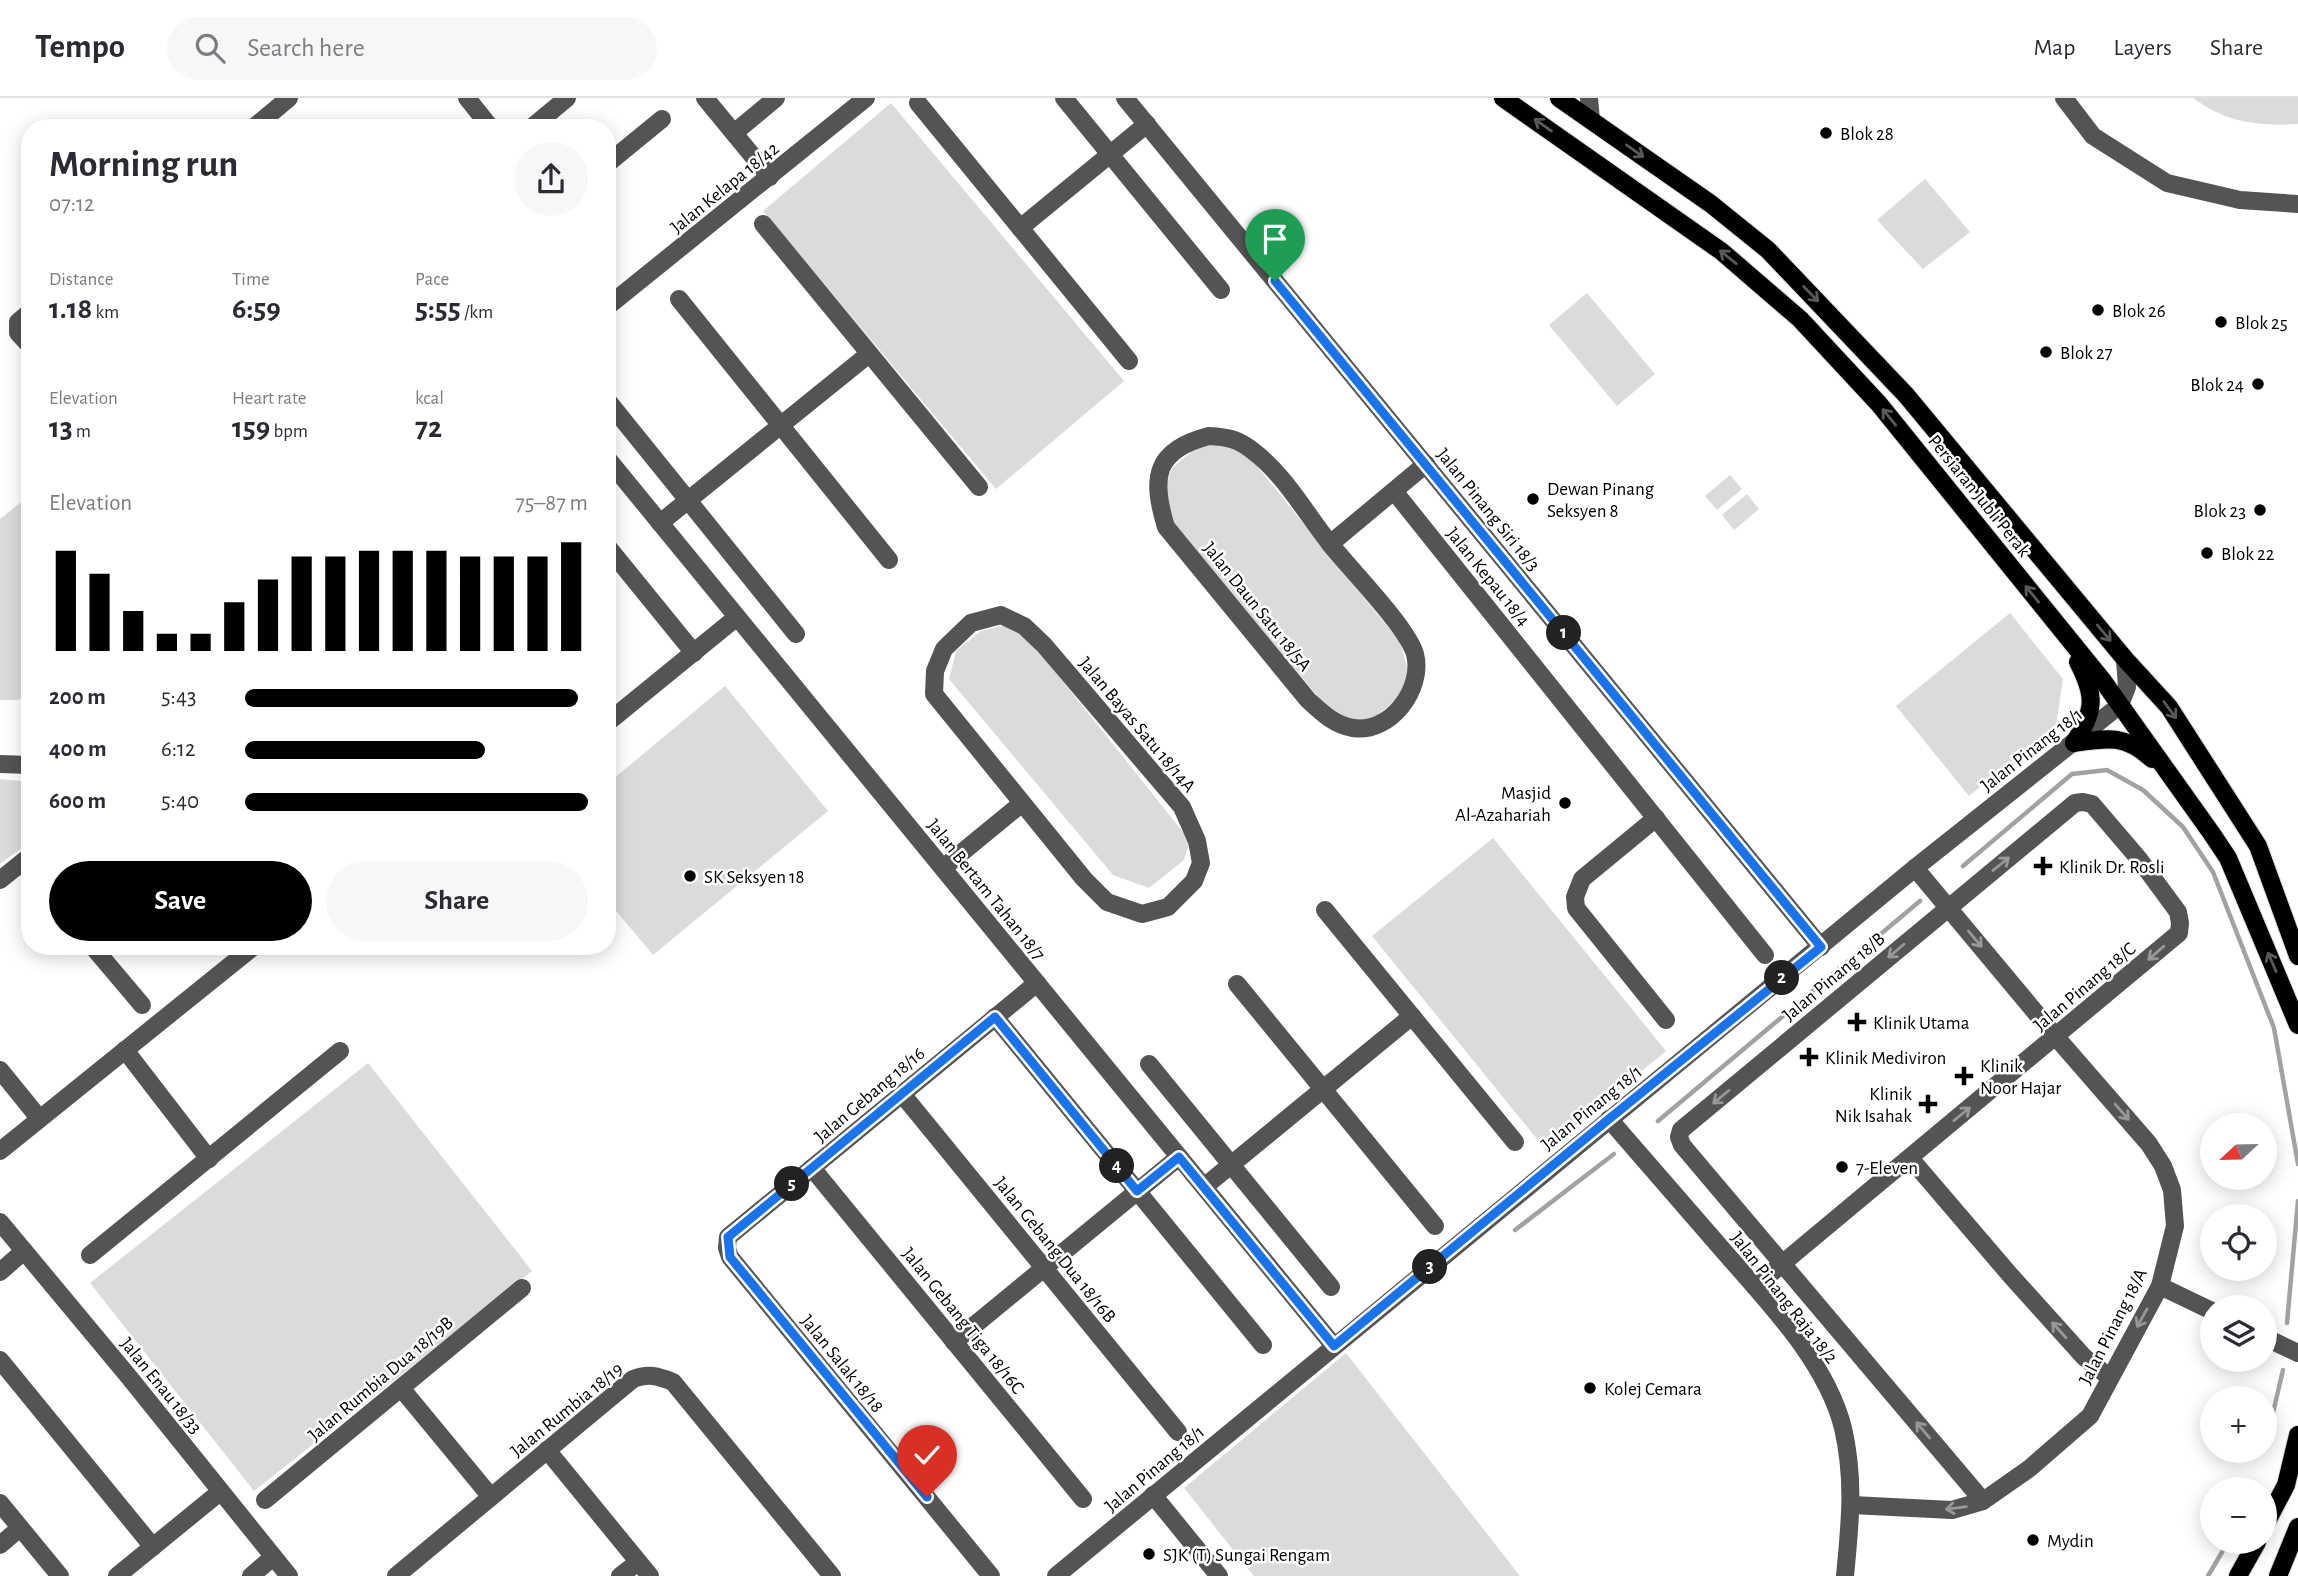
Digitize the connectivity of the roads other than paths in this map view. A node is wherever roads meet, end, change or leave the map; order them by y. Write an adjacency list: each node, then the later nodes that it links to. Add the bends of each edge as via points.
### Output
1 (289, 98): 14 (street)
2 (467, 98): 15 (street)
3 (567, 98): 16 (street)
4 (705, 98): 20 (street)
5 (776, 98): 20 (street)
6 (866, 98): 23 (street, Jalan Kelapa 18/42)
7 (1064, 98): 21 (street)
8 (1125, 98): 19 (street, Jalan Pinang Siri 18/3)
9 (1503, 98): 44 (main road, Persiaran Jubli Perak, one-way to 9, via 1879,404 1800,319 1721,251)
10 (1559, 98): 18 (main road, Persiaran Jubli Perak)
11 (1589, 98): 18 (street)
12 (2064, 98): 24 (street, via 2093,136 2167,183 2239,200)
13 (918, 103): 26 (street)
14 (264, 119)
15 (484, 119)
16 (542, 119)
17 (662, 119): 22 (street)
18 (1591, 120): 47 (main road, Persiaran Jubli Perak, one-way to 47, via 1711,204 1786,268 1906,395)
19 (1147, 124): 21 (street); 34 (street, Jalan Pinang Siri 18/3)
20 (734, 133): 23 (street)
21 (1110, 154): 26 (street); 27 (street)
22 (616, 157)
23 (770, 177): 29 (street, Jalan Kelapa 18/42)
24 (2298, 204)
25 (763, 224): 30 (street)
26 (1020, 228): 31 (street)
27 (1221, 290)
28 (679, 299): 33 (street)
29 (616, 300)
30 (869, 354): 33 (street); 36 (street)
31 (1129, 361)
32 (616, 411): 38 (street)
33 (780, 425): 38 (street); 42 (street)
34 (1426, 464): 37 (street); 63 (street, Jalan Pinang Siri 18/3)
35 (616, 469): 39 (street, Jalan Bertam Tahan 18/7)
36 (979, 487)
37 (1394, 491): 40 (street); 55 (street, Jalan Kepau 18/4)
38 (688, 499): 39 (street); 45 (street)
39 (660, 523): 43 (street, Jalan Bertam Tahan 18/7)
40 (1330, 544): 40 (street, Jalan Daun Satu 18/5A, via 1404,633 1415,655 1416,680 1409,696 1374,727 1353,728 1327,718 1308,700 1166,527 1156,482 1162,466 1190,441 1230,437 1271,467)
41 (616, 557): 46 (street)
42 (890, 560)
43 (737, 617): 46 (street); 58 (street, Jalan Bertam Tahan 18/7)
44 (2062, 631): 48 (main road, Persiaran Jubli Perak); 50 (main road, via 2091,694 2091,709)
45 (796, 634)
46 (694, 653): 49 (street)
47 (2125, 659): 48 (street, via 2127,687); 67 (main road, Persiaran Jubli Perak, one-way to 67, via 2169,707 2258,846)
48 (2120, 705): 50 (street, Jalan Pinang 18/1); 53 (main road, Persiaran Jubli Perak)
49 (616, 716)
50 (2074, 743): 53 (main road, via 2119,739 2147,754); 59 (street, Jalan Pinang 18/1)
51 (0, 764): 52 (street)
52 (21, 765)
53 (2178, 783): 74 (main road, Persiaran Jubli Perak, one-way to 53, via 2228,858)
54 (1021, 804): 54 (street, Jalan Bayas Satu 18/14A, via 934,694 935,671 944,649 971,623 1001,615 1024,626 1044,645 1182,807 1201,863 1194,881 1168,907 1142,914 1107,902); 58 (street)
55 (1656, 818): 66 (street, Jalan Kepau 18/4); 73 (street, via 1582,879 1575,897 1576,908)
56 (2139, 859): 61 (street, Jalan Pinang 18/B, one-way to 56, via 2075,803 2092,804); 75 (street, Jalan Pinang 18/C, one-way to 75, via 2178,912 2179,933)
57 (21, 867): 60 (street)
58 (943, 868): 68 (street, Jalan Bertam Tahan 18/7)
59 (1915, 868): 61 (street, Jalan Pinang 18/A); 63 (street, Jalan Pinang 18/1)
60 (0, 880)
61 (1948, 908): 75 (street, Jalan Pinang 18/A, one-way to 75); 98 (street, Jalan Pinang 18/B, one-way to 98, via 1681,1129 1682,1145)
62 (1325, 911): 71 (street)
63 (1821, 947): 83 (street, Jalan Pinang 18/1)
64 (100, 955): 70 (street)
65 (243, 955): 76 (street)
66 (1765, 955)
67 (2298, 956)
68 (1037, 983): 72 (street, Jalan Gebang 18/16); 86 (street, Jalan Bertam Tahan 18/7)
69 (1237, 984): 80 (street)
70 (142, 1005)
71 (1412, 1016): 80 (street); 84 (street)
72 (995, 1017): 81 (street, Jalan Gebang 18/16); 92 (street)
73 (1666, 1020)
74 (2298, 1025)
75 (2056, 1037): 88 (street, Jalan Pinang 18/C, one-way to 75); 101 (street, Jalan Pinang 18/A, one-way to 101, via 2164,1166 2172,1190 2175,1226)
76 (125, 1050): 82 (street); 87 (street)
77 (340, 1051): 87 (street)
78 (1149, 1064): 89 (street)
79 (0, 1070): 82 (street)
80 (1323, 1089): 89 (street); 94 (street)
81 (902, 1094): 90 (street, Jalan Gebang 18/16); 99 (street, Jalan Gebang Dua 18/16B)
82 (39, 1118): 85 (street)
83 (1609, 1119): 103 (street, Jalan Pinang Raja 18/2); 109 (street, Jalan Pinang 18/1)
84 (1514, 1142)
85 (0, 1151)
86 (1179, 1157): 91 (street, Jalan Bertam Tahan 18/7); 92 (street)
87 (208, 1158): 97 (street)
88 (1910, 1158): 98 (street, Jalan Pinang 18/C); 112 (street, one-way to 88, via 2084,1357)
89 (1231, 1164): 91 (street); 102 (street)
90 (812, 1168): 95 (street, Jalan Gebang 18/16); 106 (street, Jalan Gebang Tiga 18/16C)
91 (1204, 1187): 109 (street, Jalan Bertam Tahan 18/7)
92 (1137, 1191): 99 (street); 108 (street)
93 (0, 1222): 96 (street, Jalan Enau 18/33)
94 (1435, 1226)
95 (728, 1237): 141 (street, Jalan Salak 18/18, via 730,1257)
96 (24, 1251): 100 (street); 117 (street, Jalan Enau 18/33)
97 (90, 1255)
98 (1783, 1263): 103 (street, Jalan Pinang 18/C); 122 (street, one-way to 98)
99 (1044, 1268): 106 (street); 114 (street, Jalan Gebang Dua 18/16B)
100 (0, 1272)
101 (2160, 1286): 105 (street); 112 (street, Jalan Pinang 18/A, one-way to 112)
102 (1331, 1287)
103 (1755, 1287): 125 (street, Jalan Pinang Raja 18/2, via 1811,1358 1829,1391 1850,1465)
104 (522, 1288): 113 (street, Jalan Rumbia Dua 18/19B)
105 (2200, 1305)
106 (954, 1342): 120 (street, Jalan Gebang Tiga 18/16C)
107 (2277, 1343): 110 (street)
108 (1264, 1345)
109 (1334, 1346): 118 (street, Jalan Pinang 18/1)
110 (2298, 1353)
111 (0, 1360): 129 (street)
112 (2109, 1377): 122 (street, Jalan Pinang 18/A, via 2090,1416)
113 (401, 1388): 119 (street); 121 (street, Jalan Rumbia Dua 18/19B)
114 (1178, 1432)
115 (2298, 1434): 123 (main road, via 2286,1485)
116 (547, 1450): 119 (street, Jalan Rumbia 18/19); 132 (street); 140 (street, Jalan Rumbia 18/19, via 633,1380 644,1375 673,1381)
117 (220, 1492): 129 (street); 131 (street, Jalan Enau 18/33)
118 (1153, 1495): 142 (street, Jalan Pinang 18/1); 143 (street)
119 (491, 1497): 137 (street, Jalan Rumbia 18/19)
120 (1083, 1499)
121 (265, 1500)
122 (1983, 1501): 125 (street, Jalan Pinang 18/A, one-way to 125, via 1952,1510)
123 (2277, 1502)
124 (0, 1503): 127 (street)
125 (1852, 1506): 144 (street, Jalan Pinang Raja 18/2)
126 (2298, 1527): 146 (main road)
127 (20, 1528): 128 (street); 133 (street)
128 (0, 1545)
129 (153, 1547): 134 (street)
130 (2250, 1554): 145 (main road)
131 (274, 1557): 135 (street); 136 (street, Jalan Enau 18/33)
132 (638, 1562): 138 (street); 139 (street)
133 (60, 1576)
134 (117, 1576)
135 (251, 1576)
136 (289, 1576)
137 (396, 1576)
138 (620, 1576)
139 (650, 1576)
140 (832, 1576)
141 (991, 1576)
142 (1056, 1576)
143 (1219, 1576)
144 (1845, 1576)
145 (2238, 1576)
146 (2278, 1576)

